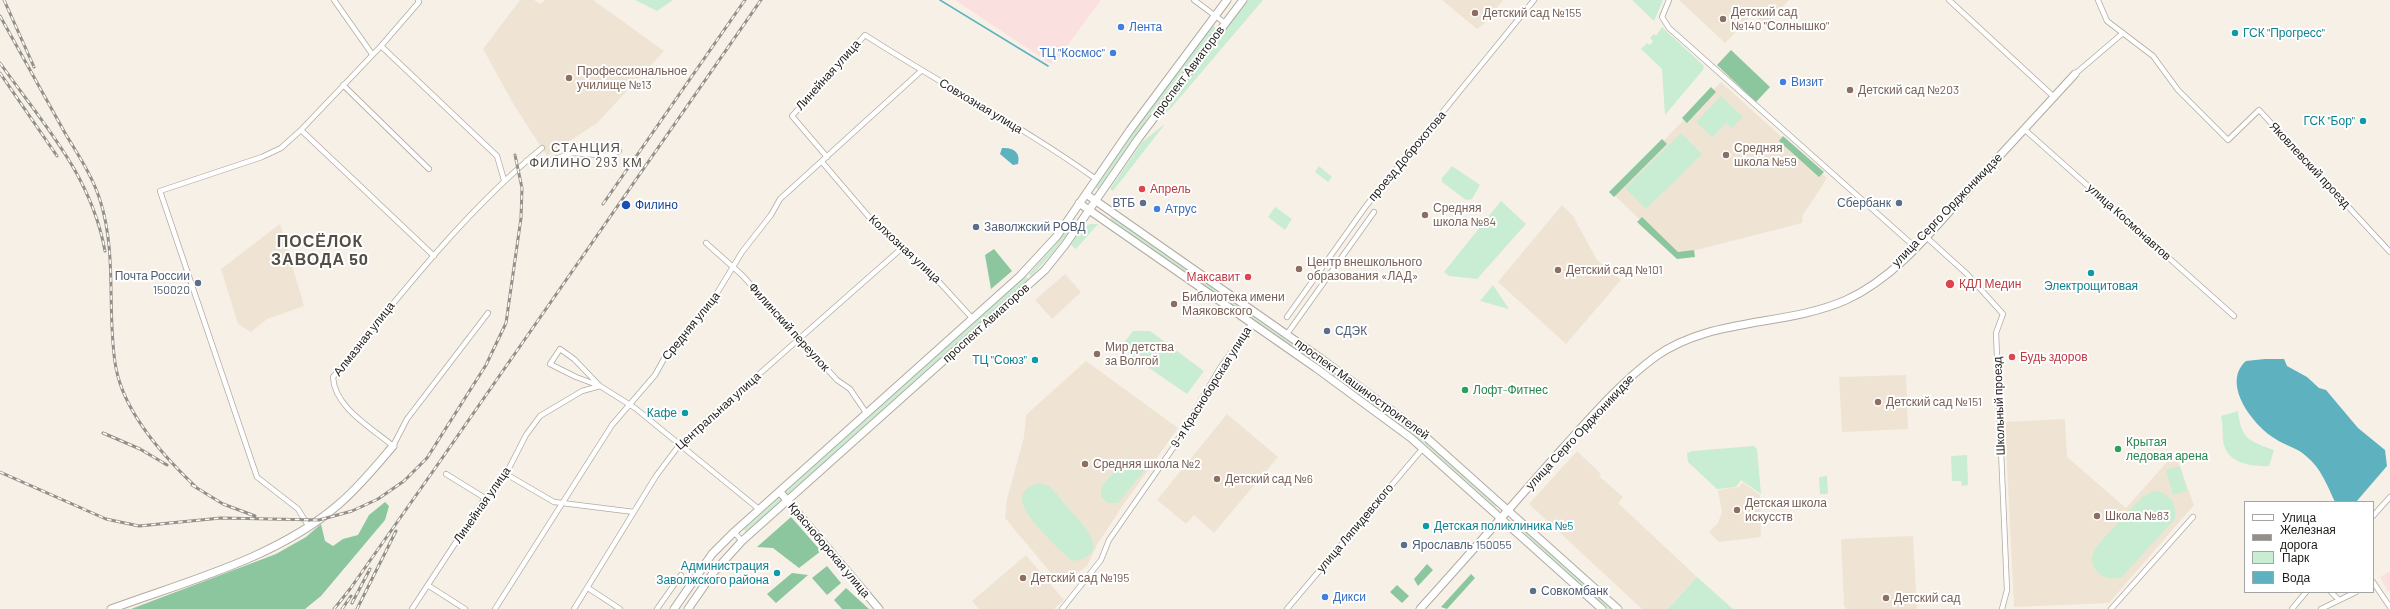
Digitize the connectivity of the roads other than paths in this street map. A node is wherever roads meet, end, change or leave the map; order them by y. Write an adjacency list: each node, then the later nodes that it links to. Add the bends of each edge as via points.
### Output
1 (334, 0): 15 (street)
2 (418, 0): 14 (street, via 419,2)
3 (1194, 0): 10 (street)
4 (1227, 0): 10 (main road, проспект Авиаторов)
5 (1243, 0): 11 (main road, проспект Авиаторов)
6 (1534, 0): 44 (street, проезд Доброхотова, via 1366,206)
7 (1669, 0): 37 (street, via 1662,17 1669,28)
8 (1949, 0): 19 (street)
9 (2098, 0): 12 (street, via 2107,21)
10 (1215, 15): 11 (street); 28 (main road, проспект Авиаторов)
11 (1225, 23): 31 (main road, проспект Авиаторов, via 1138,139)
12 (2123, 33): 17 (street, улица Серго Орджоникидзе); 39 (street, Яковлевский проезд, via 2153,56 2178,90 2228,140 2259,110)
13 (865, 35): 16 (street, Совхозная улица); 24 (street, Линейная улица, via 792,116)
14 (381, 46): 15 (street); 29 (street, via 497,156)
15 (372, 54): 18 (street)
16 (921, 71): 24 (street, Средняя улица, via 861,123); 28 (street, Совхозная улица, via 1052,148)
17 (2074, 74): 19 (main road, улица Серго Орджоникидзе)
18 (343, 85): 21 (street); 27 (street)
19 (2054, 97): 20 (main road, улица Серго Орджоникидзе)
20 (2024, 129): 35 (main road, улица Серго Орджоникидзе); 43 (street, улица Космонавтов)
21 (301, 130): 40 (street); 68 (street, via 281,148 269,154 160,191 257,477 298,509)
22 (542, 148): 25 (street, Алмазная улица)
23 (619, 151): 25 (street, via 610,156 573,153 542,163)
24 (827, 157): 26 (street, Средняя улица)
25 (526, 160): 29 (street, Алмазная улица)
26 (822, 162): 38 (street, Колхозная улица, via 875,224); 41 (street, Средняя улица, via 780,199)
27 (429, 169)
28 (1096, 179): 30 (main road, проспект Авиаторов)
29 (504, 180): 40 (street, Алмазная улица)
30 (1086, 194): 31 (main road, проспект Машиностроителей); 32 (main road, проспект Авиаторов)
31 (1096, 201): 33 (main road, проспект Авиаторов); 47 (main road, проспект Машиностроителей)
32 (1080, 203): 33 (main road, проспект Машиностроителей); 45 (main road, проспект Авиаторов, via 1057,236 1035,260)
33 (1090, 210): 46 (main road, проспект Машиностроителей); 60 (main road, проспект Авиаторов, via 1044,270)
34 (1374, 212): 47 (street, проезд Доброхотова)
35 (1925, 236): 37 (main road, улица Серго Орджоникидзе); 95 (street, Школьный проезд, via 1967,274 2003,314 1996,333 2007,590)
36 (706, 243): 41 (street, Филинский переулок)
37 (1915, 247): 62 (main road, улица Серго Орджоникидзе, via 1878,280 1844,300 1799,314 1705,333 1661,353 1609,398)
38 (902, 248): 45 (street, Колхозная улица, via 930,272); 48 (street, Центральная улица)
39 (2390, 252)
40 (434, 256): 53 (street, Алмазная улица, via 396,298 333,377 336,391 347,407)
41 (734, 267): 48 (street, Филинский переулок); 50 (street, Средняя улица, via 711,303)
42 (488, 313): 53 (street, via 407,419)
43 (2234, 316)
44 (1287, 317)
45 (972, 318): 51 (main road, проспект Авиаторов)
46 (1252, 323): 54 (main road, проспект Машиностроителей); 90 (street, 9-я Красноборская улица, via 1220,368 1169,454 1109,540 1101,560)
47 (1287, 334): 62 (main road, проспект Машиностроителей, via 1418,430)
48 (800, 339): 51 (street, Филинский переулок, via 837,380 850,390); 52 (street, Центральная улица)
49 (600, 386): 49 (street, via 574,359 560,348 550,364); 50 (street); 56 (street, Линейная улица, via 582,391 540,416 526,435)
50 (629, 404): 52 (street); 61 (street, Средняя улица, via 612,425)
51 (867, 414): 57 (main road, проспект Авиаторов)
52 (680, 444): 63 (street); 64 (street, Центральная улица)
53 (393, 446): 68 (main road, via 347,498)
54 (1423, 448): 67 (main road, проспект Машиностроителей); 91 (street, улица Ляпидевского)
55 (446, 474): 59 (street)
56 (506, 474): 59 (street, Линейная улица); 61 (street, via 540,495)
57 (780, 492): 60 (main road, Красноборская улица); 63 (main road, проспект Авиаторов)
58 (2390, 497): 65 (street)
59 (485, 498): 73 (street, Линейная улица)
60 (788, 501): 70 (main road, проспект Авиаторов); 89 (main road, Красноборская улица)
61 (562, 503): 64 (street); 83 (street, Средняя улица)
62 (1508, 509): 67 (main road, улица Серго Орджоникидзе); 94 (main road, проспект Машиностроителей)
63 (760, 510): 69 (main road, проспект Авиаторов)
64 (634, 512): 74 (street, Центральная улица)
65 (2374, 515)
66 (2193, 516): 96 (street)
67 (1501, 518): 92 (main road, улица Серго Орджоникидзе); 93 (main road, проспект Машиностроителей)
68 (309, 527): 80 (main road, via 257,555)
69 (734, 532): 70 (street); 87 (main road, проспект Авиаторов, via 712,554)
70 (742, 542): 88 (main road, проспект Авиаторов, via 713,573)
71 (681, 574): 86 (street)
72 (2374, 583): 79 (street)
73 (429, 586): 81 (street, Линейная улица); 82 (street)
74 (588, 588): 84 (street, Центральная улица); 85 (street)
75 (2305, 593): 97 (street)
76 (2332, 593): 78 (street)
77 (2354, 593): 78 (street)
78 (2339, 600): 98 (street)
79 (2390, 607)
80 (111, 609)
81 (412, 609)
82 (465, 609)
83 (495, 609)
84 (574, 609)
85 (620, 609)
86 (657, 609)
87 (674, 609)
88 (688, 609)
89 (878, 609)
90 (1062, 609)
91 (1286, 609)
92 (1420, 609)
93 (1602, 609)
94 (1618, 609)
95 (2002, 609)
96 (2112, 609)
97 (2292, 609)
98 (2322, 609)

